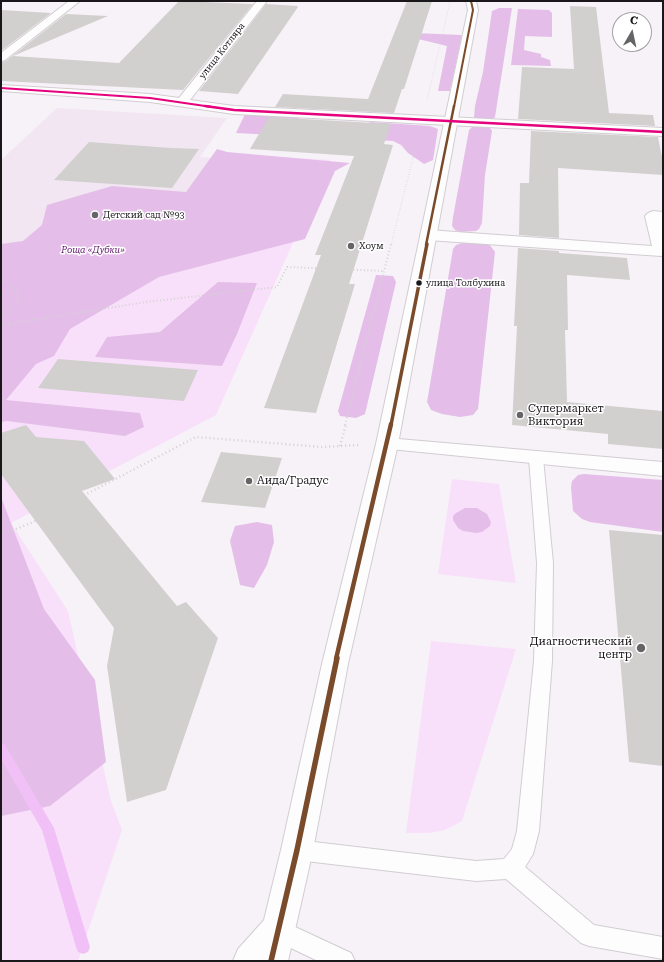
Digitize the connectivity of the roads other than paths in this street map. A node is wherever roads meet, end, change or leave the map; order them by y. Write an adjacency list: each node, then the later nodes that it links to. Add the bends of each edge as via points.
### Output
1 (75, 1): 4 (street)
2 (262, 1): 6 (street, улица Котляра)
3 (475, 4): 7 (street)
4 (1, 58)
5 (3, 90): 6 (street)
6 (182, 102): 7 (street, via 234,110)
7 (450, 122): 8 (street); 10 (street)
8 (663, 132)
9 (663, 217): 11 (street, via 653,216)
10 (428, 235): 11 (street); 12 (street)
11 (662, 255)
12 (387, 444): 13 (street); 15 (street, via 335,664)
13 (536, 458): 14 (street); 16 (lane, via 546,563 543,661 528,832 522,854)
14 (663, 469)
15 (297, 850): 16 (lane, via 476,871); 17 (street)
16 (510, 869): 18 (lane, via 589,935)
17 (275, 945): 19 (street); 20 (lane)
18 (663, 948)
19 (250, 961)
20 (343, 961)

